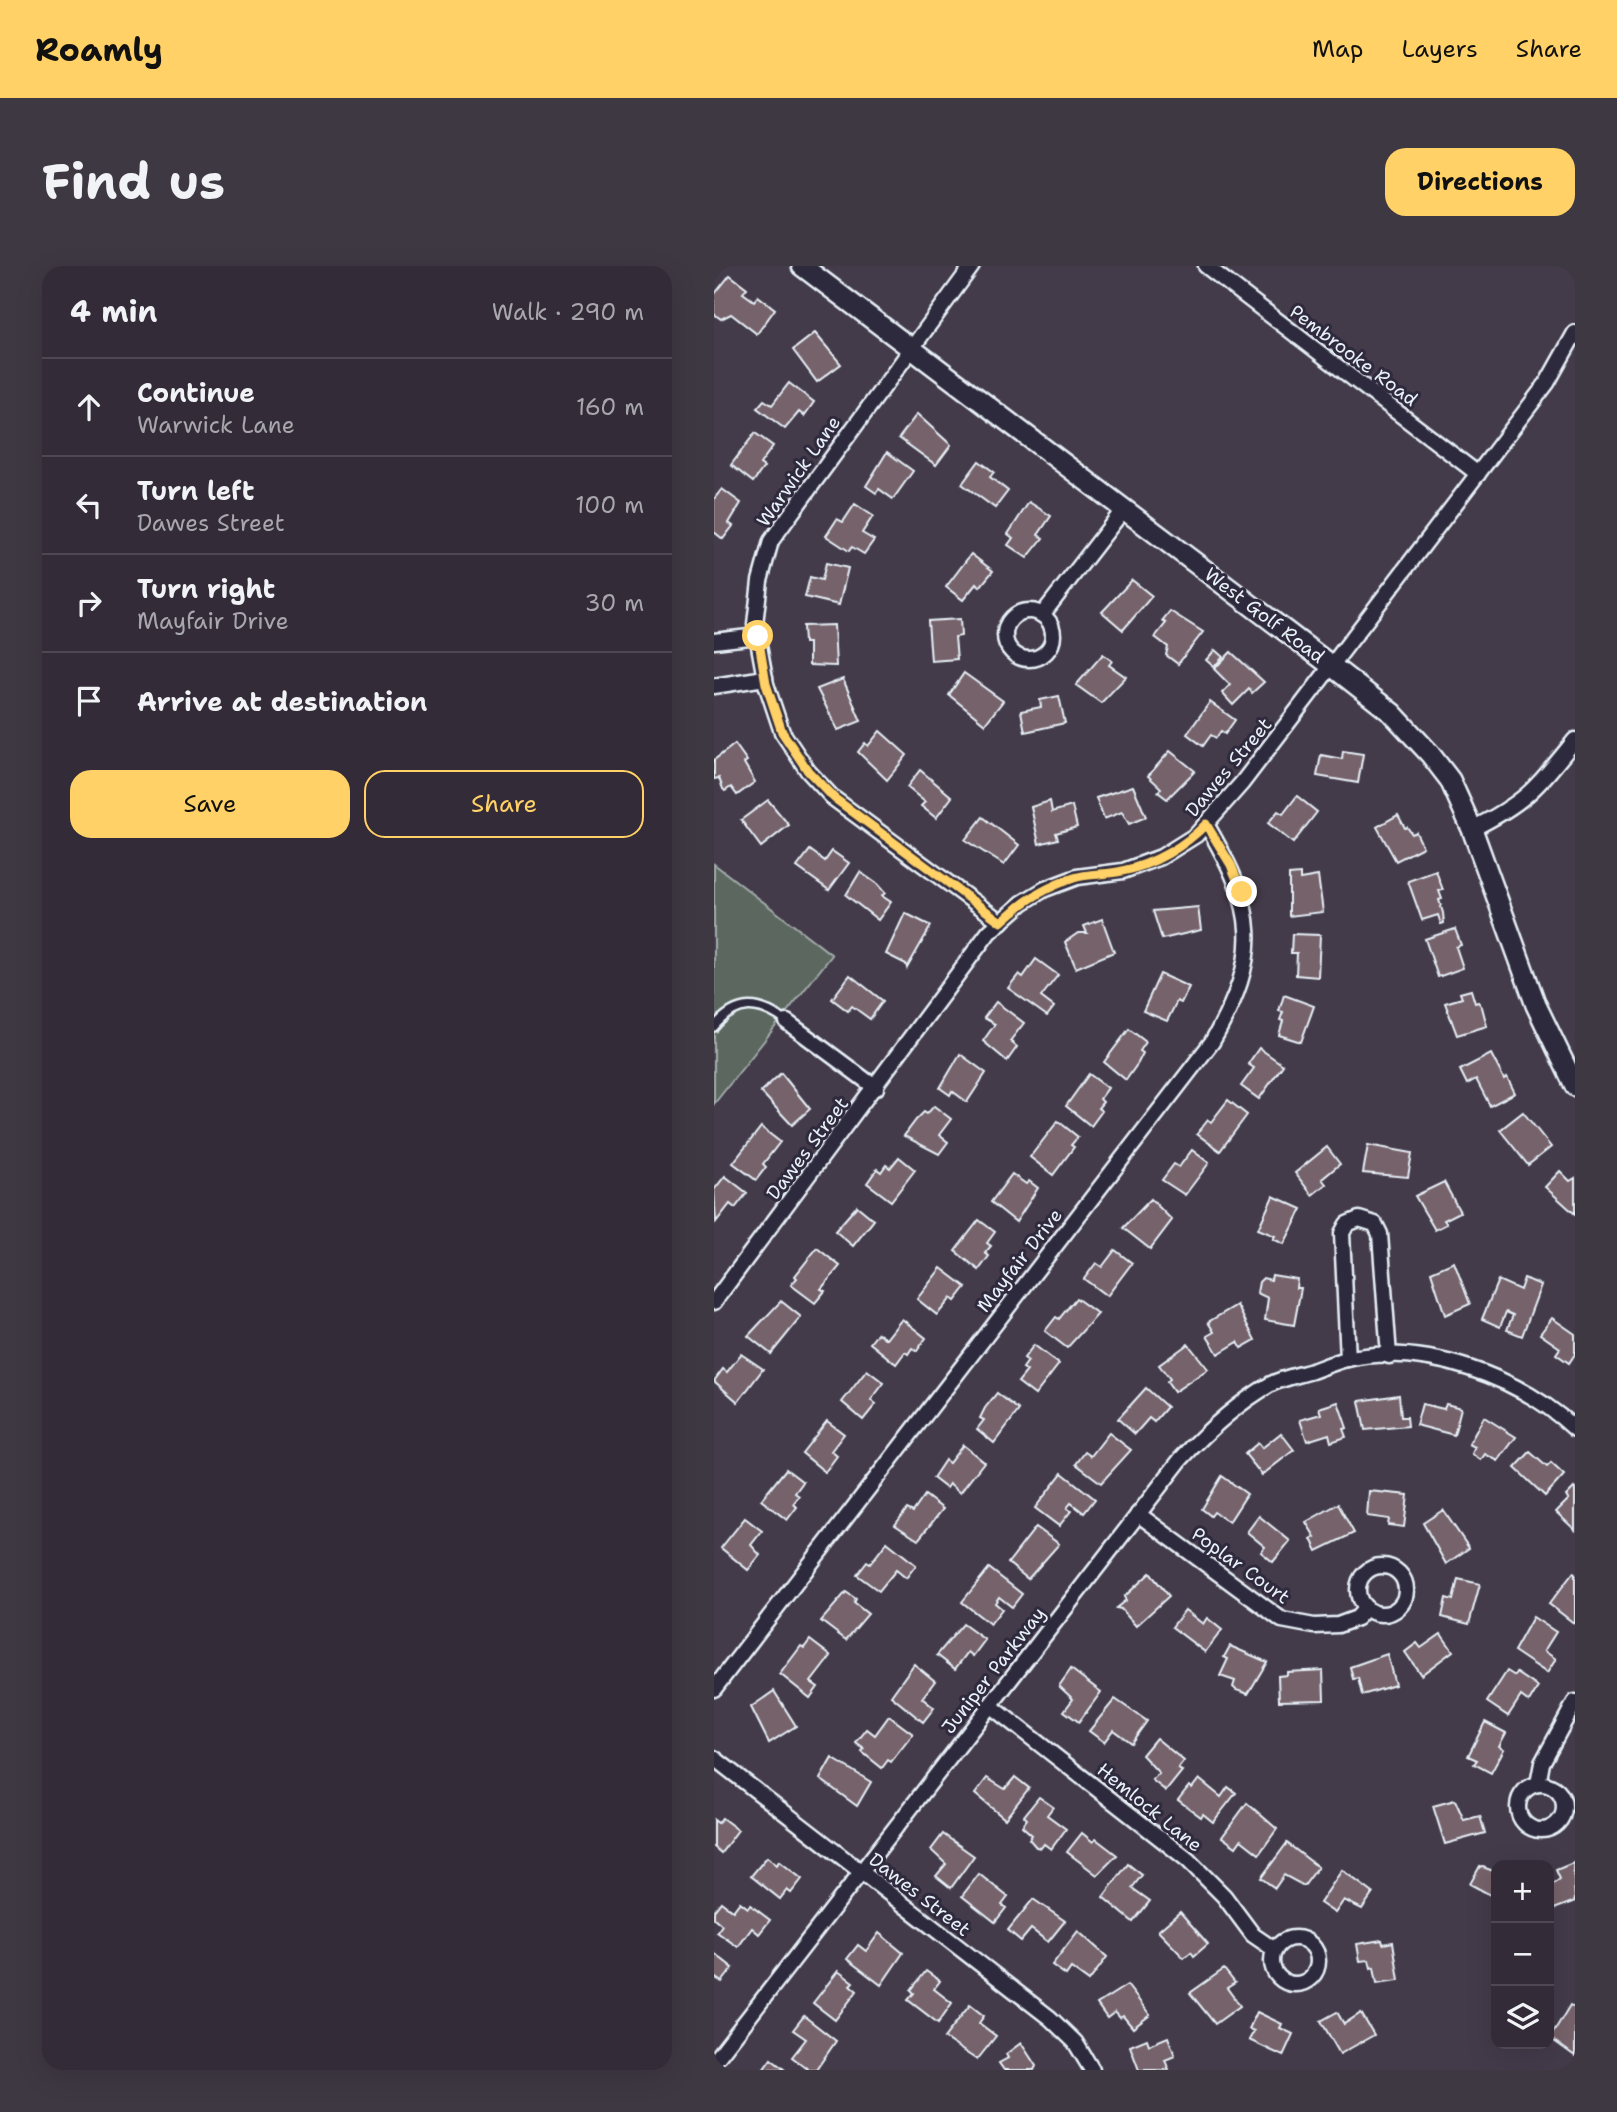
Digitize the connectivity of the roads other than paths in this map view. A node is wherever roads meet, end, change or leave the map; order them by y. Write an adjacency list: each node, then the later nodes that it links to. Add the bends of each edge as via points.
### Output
1 (802, 266): 5 (street, West Golf Road)
2 (972, 266): 5 (street, Warwick Lane)
3 (1206, 266): 6 (street, Pembrooke Road)
4 (1575, 333): 6 (street, Dawes Street, via 1547,383)
5 (912, 347): 7 (street, West Golf Road); 9 (street, Warwick Lane, via 772,541 760,581)
6 (1478, 474): 11 (street, Dawes Street)
7 (1124, 509): 8 (street); 11 (street, West Golf Road)
8 (1042, 615)
9 (758, 636): 10 (street); 12 (street, Warwick Lane)
10 (714, 641)
11 (1333, 667): 15 (street, Dawes Street); 16 (street, West Golf Road, via 1392,713 1430,754 1450,780)
12 (765, 678): 13 (street); 17 (street, Warwick Lane, via 782,732 825,789)
13 (714, 686)
14 (1575, 740): 16 (street, via 1533,793 1513,809)
15 (1206, 824): 17 (street, Dawes Street, via 1161,857 1123,871 1077,877 1022,903); 28 (street, Mayfair Drive, via 1231,865 1248,919 1247,952 1230,1010 1212,1042)
16 (1472, 829): 20 (street, West Golf Road, via 1536,1005)
17 (1001, 922): 21 (street, Dawes Street, via 989,932)
18 (787, 1022): 19 (lane, via 750,1004 726,1013); 21 (street)
19 (714, 1027)
20 (1574, 1079)
21 (876, 1088): 22 (street, Dawes Street)
22 (714, 1302)
23 (1389, 1356): 24 (street, Juniper Parkway); 24 (street, via 1380,1234 1375,1224 1359,1219 1347,1224 1342,1233); 25 (street, Juniper Parkway, via 1454,1364 1499,1379 1539,1401)
24 (1348, 1359): 26 (street, Juniper Parkway, via 1273,1383 1240,1404 1206,1432)
25 (1575, 1429)
26 (1138, 1514): 27 (street, Poplar Court, via 1282,1620 1338,1625 1357,1618); 30 (street, Juniper Parkway)
27 (1366, 1608)
28 (714, 1689)
29 (1575, 1702): 32 (street, via 1542,1763)
30 (990, 1706): 33 (street, Juniper Parkway); 34 (street, Hemlock Lane, via 1188,1860 1224,1896 1253,1935)
31 (714, 1758): 33 (street, Dawes Street)
32 (1538, 1784)
33 (861, 1872): 35 (street, Juniper Parkway); 36 (street, Dawes Street, via 1050,2018 1075,2042)
34 (1275, 1950)
35 (714, 2063)
36 (1093, 2070)

